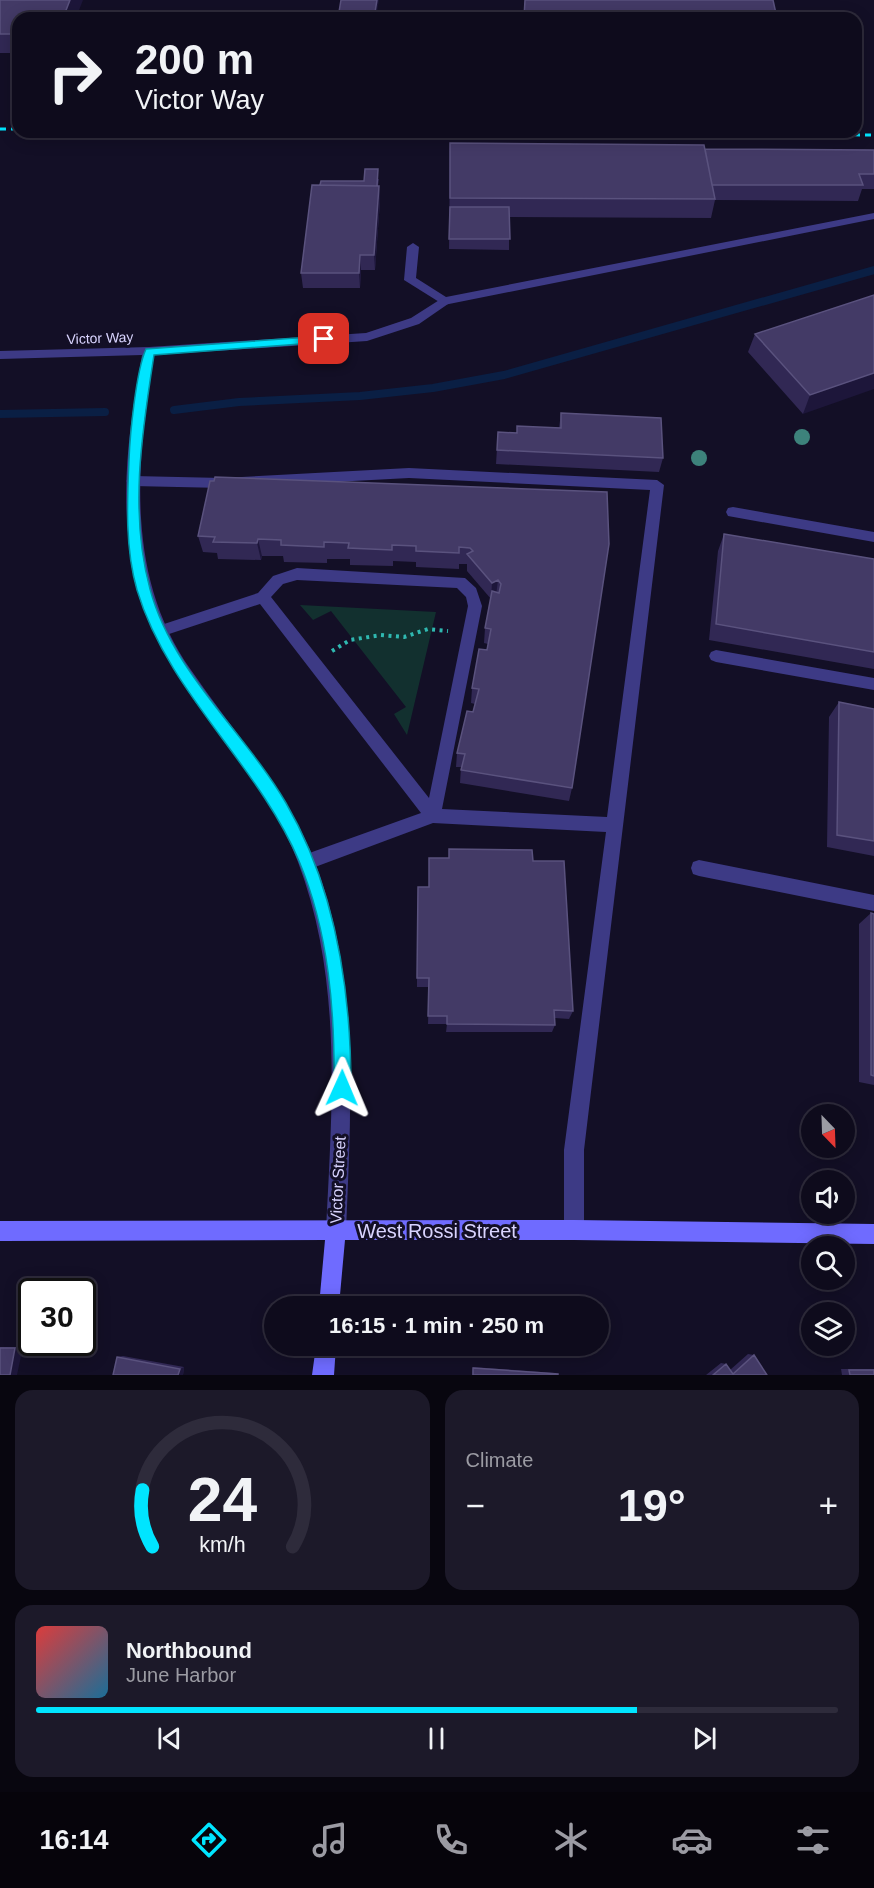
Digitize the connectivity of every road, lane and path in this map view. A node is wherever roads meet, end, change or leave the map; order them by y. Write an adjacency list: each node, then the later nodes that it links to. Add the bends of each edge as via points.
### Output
1 (874, 216): 3 (street)
2 (413, 247): 3 (street, via 410,280)
3 (444, 301): 4 (street, Victor Way, via 415,321 367,336)
4 (150, 351): 5 (street, Victor Way); 6 (street, Victor Street, via 140,399)
5 (0, 355)
6 (133, 481): 10 (street, Victor Street, via 136,553 143,589); 16 (street, via 222,483 409,473 657,485)
7 (733, 512): 8 (street)
8 (874, 537)
9 (263, 597): 10 (street); 11 (street, via 278,580 297,574 460,582 476,601); 13 (street)
10 (160, 631): 17 (street, Victor Street, via 182,670 281,807)
11 (470, 634): 13 (path, via 428,629 404,637 381,635 350,640); 15 (street)
12 (716, 656): 14 (street)
13 (313, 661): 15 (street)
14 (874, 684)
15 (433, 816): 16 (street); 17 (street)
16 (615, 825): 20 (street, via 574,1150)
17 (307, 862): 22 (street, Victor Street, via 328,933 343,1032)
18 (699, 868): 19 (street)
19 (874, 903)
20 (574, 1230): 22 (main road, West Rossi Street); 23 (main road, West Rossi Street)
21 (0, 1231): 22 (main road, West Rossi Street)
22 (336, 1231): 24 (main road, Victor Street)
23 (874, 1234)
24 (330, 1296)
25 (325, 1356): 26 (main road)
26 (323, 1375)

